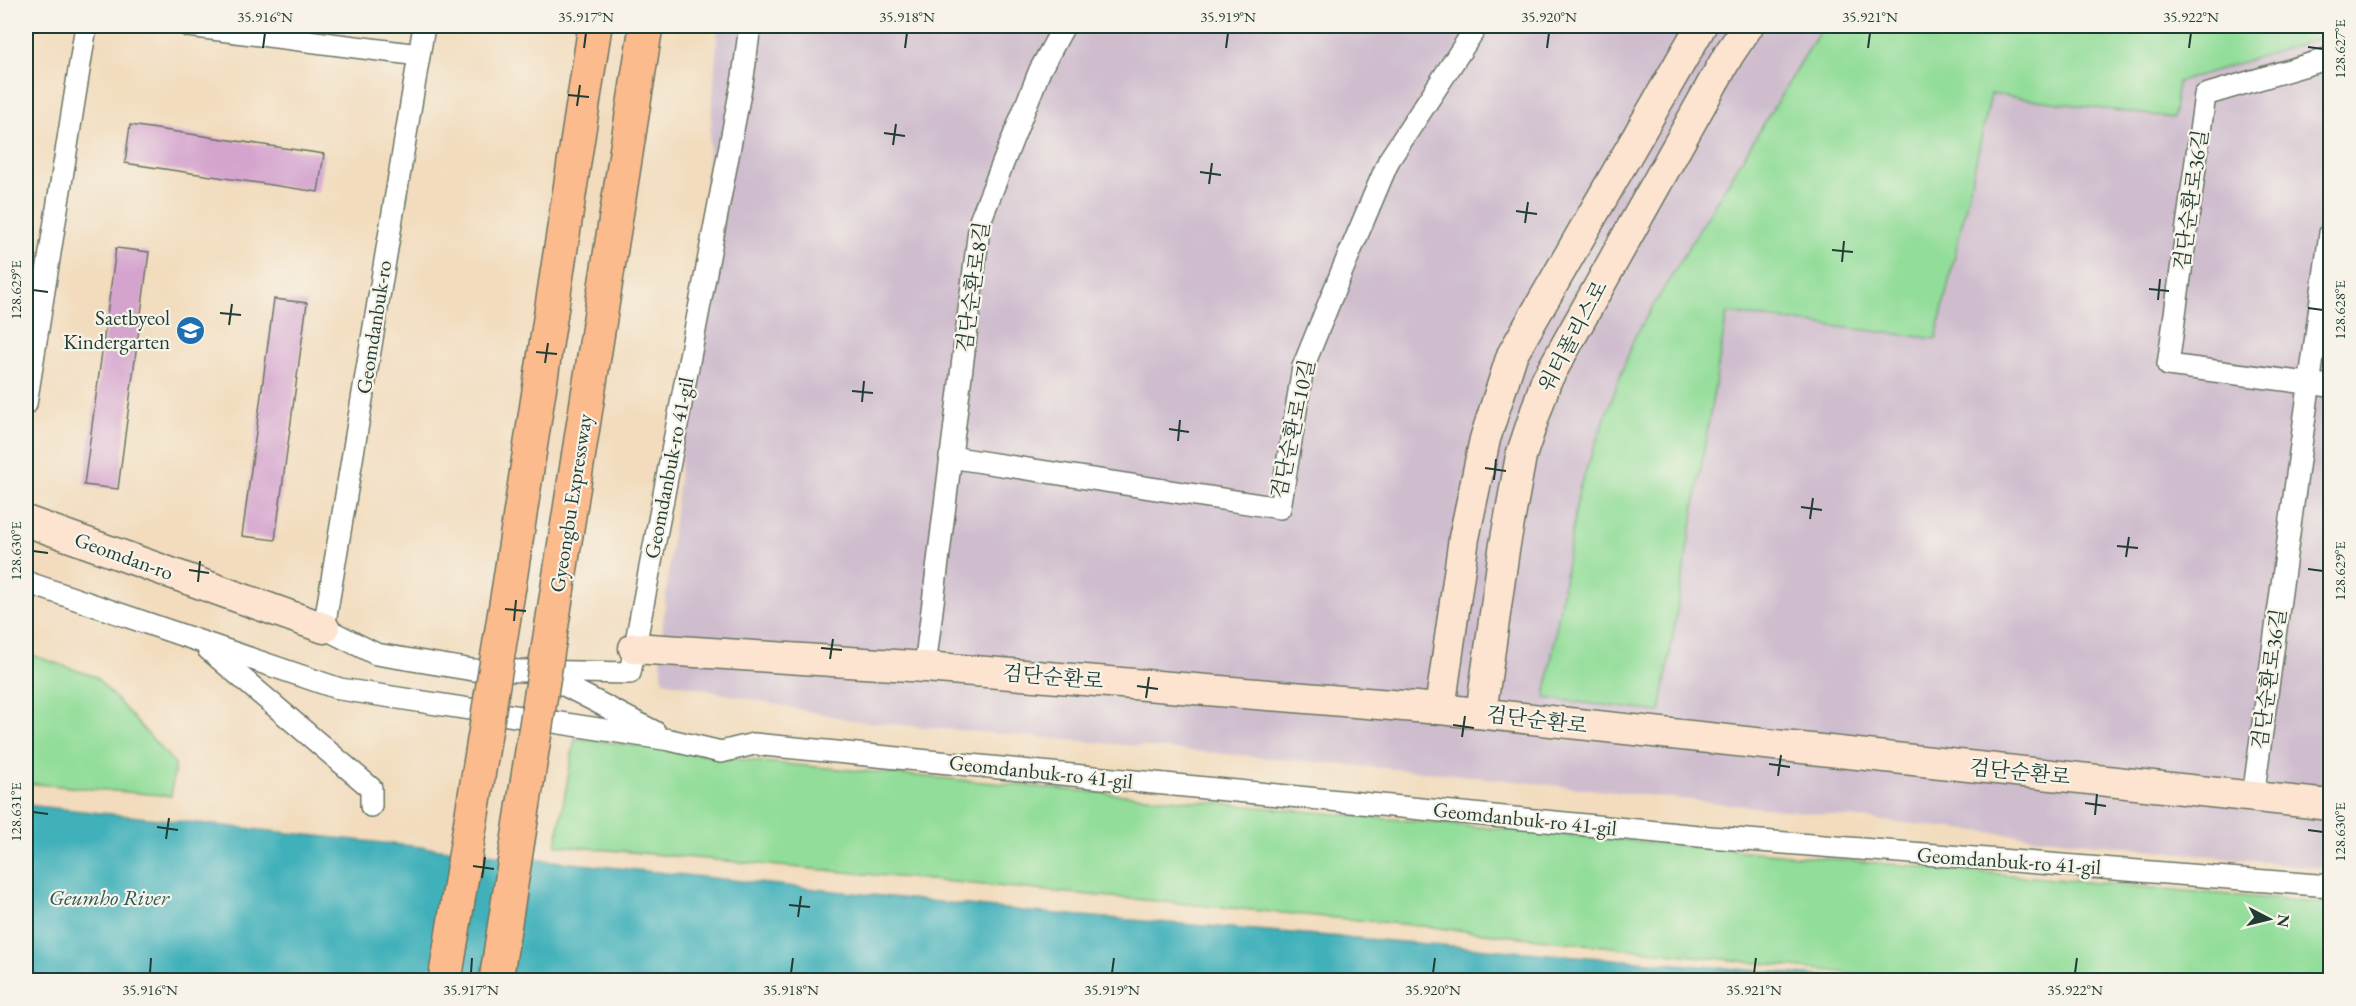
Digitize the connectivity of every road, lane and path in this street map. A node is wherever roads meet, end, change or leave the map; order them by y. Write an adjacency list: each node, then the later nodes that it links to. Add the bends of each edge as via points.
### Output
1 (86, 26): 14 (street)
2 (188, 26): 11 (street)
3 (424, 26): 11 (street, Geomdanbuk-ro)
4 (595, 26): 32 (highway, bridge)
5 (646, 26): 33 (highway, Gyeongbu Expressway, bridge)
6 (750, 26): 22 (street, Geomdanbuk-ro 41-gil)
7 (1064, 26): 17 (street, 검단순환로8길, via 1040,70 980,221)
8 (1477, 26): 17 (street, 검단순환로10길, via 1389,160 1342,271 1303,367 1280,508)
9 (1701, 26): 25 (main road, 워터폴리스로, via 1512,355 1485,439 1464,538)
10 (1748, 26): 26 (main road, 워터폴리스로, via 1546,381 1519,467)
11 (419, 55): 20 (street, Geomdanbuk-ro)
12 (2331, 58): 15 (street, 검단순환로36길, via 2205,95 2168,365)
13 (2331, 233): 15 (street, 검단순환로36길)
14 (32, 310): 16 (street)
15 (2320, 384): 28 (street, 검단순환로36길)
16 (26, 404)
17 (950, 457): 23 (street, 검단순환로8길)
18 (26, 520): 20 (main road, Geomdan-ro)
19 (26, 582): 21 (street)
20 (324, 628): 24 (street, Geomdanbuk-ro 41-gil, via 376,654 473,670)
21 (198, 641): 27 (street, via 340,689); 30 (street, via 371,788)
22 (634, 648): 23 (main road, 검단순환로); 24 (street, Geomdanbuk-ro 41-gil, via 630,673)
23 (925, 667): 25 (main road, 검단순환로)
24 (538, 671): 27 (street)
25 (1440, 709): 26 (main road, 검단순환로)
26 (1481, 713): 28 (main road, 검단순환로)
27 (670, 740): 31 (street, Geomdanbuk-ro 41-gil, via 721,752 754,744 1709,837)
28 (2253, 797): 29 (main road, 검단순환로)
29 (2331, 805)
30 (371, 806)
31 (2331, 886)
32 (445, 981)
33 (495, 981)

